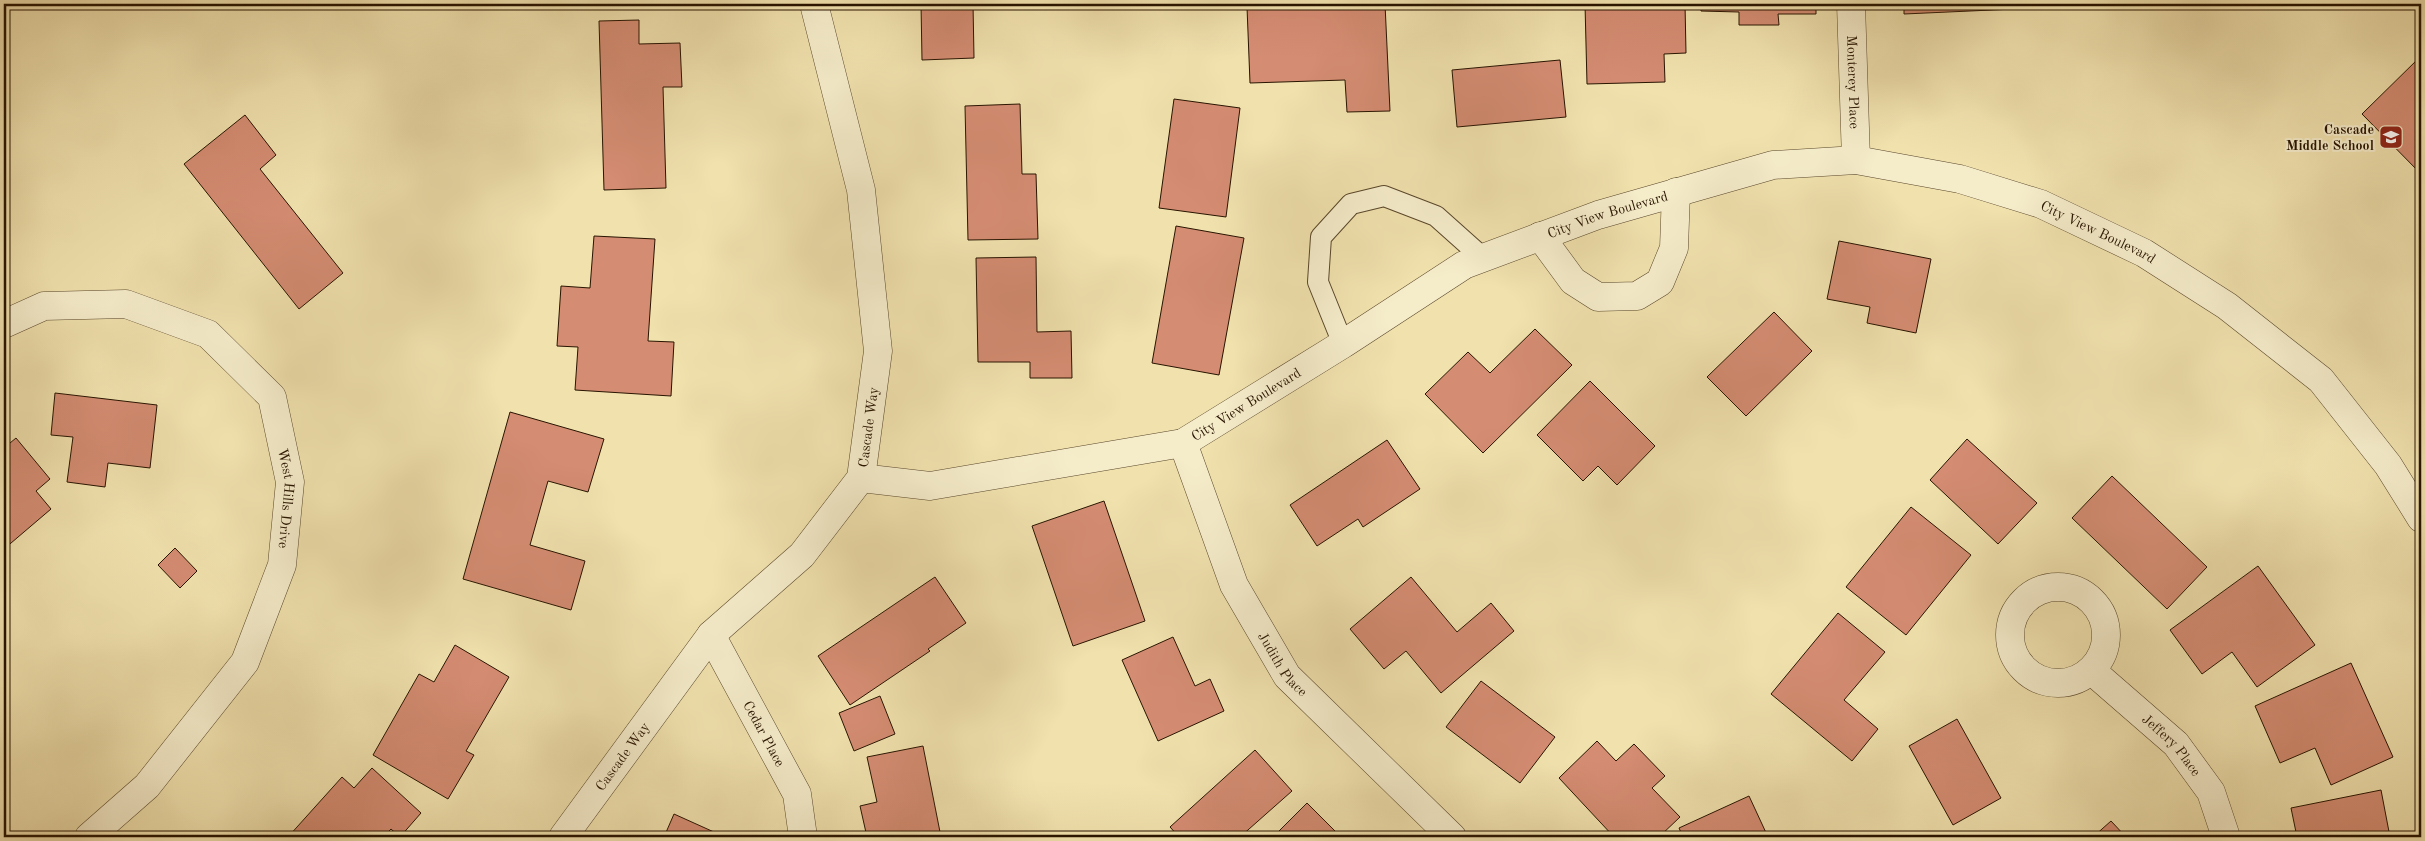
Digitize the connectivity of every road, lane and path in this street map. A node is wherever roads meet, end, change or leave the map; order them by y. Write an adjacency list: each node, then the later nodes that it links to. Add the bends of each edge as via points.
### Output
1 (814, 4): 10 (street, Cascade Way, via 861,190 878,351)
2 (1851, 4): 3 (street, Monterey Place)
3 (1856, 160): 4 (street, City View Boulevard, via 1773,165); 11 (street, City View Boulevard, via 1960,179 2041,204 2144,254 2227,306 2321,380 2388,465)
4 (1676, 192): 5 (street, City View Boulevard); 5 (street, City View Boulevard, via 1674,248 1660,282 1637,296 1598,297 1573,281)
5 (1540, 236): 6 (street, City View Boulevard)
6 (1483, 258): 8 (street, City View Boulevard, via 1464,266); 8 (lane, via 1436,216 1384,196 1351,204 1321,237 1318,282)
7 (4, 324): 14 (street, West Hills Drive, via 44,306 126,304 208,334 272,396 290,482 282,565 245,662 147,786)
8 (1343, 344): 9 (street, City View Boulevard)
9 (1183, 443): 10 (street, City View Boulevard, via 930,486); 17 (street, Judith Place, via 1234,585 1287,676)
10 (861, 478): 12 (street, Cascade Way, via 802,555)
11 (2421, 518)
12 (711, 635): 15 (street, Cascade Way); 16 (street, Cedar Place, via 796,794)
13 (2092, 671): 18 (street, Jeffery Place, via 2176,744 2211,792)
14 (89, 837)
15 (563, 837)
16 (803, 837)
17 (1452, 837)
18 (2226, 837)

